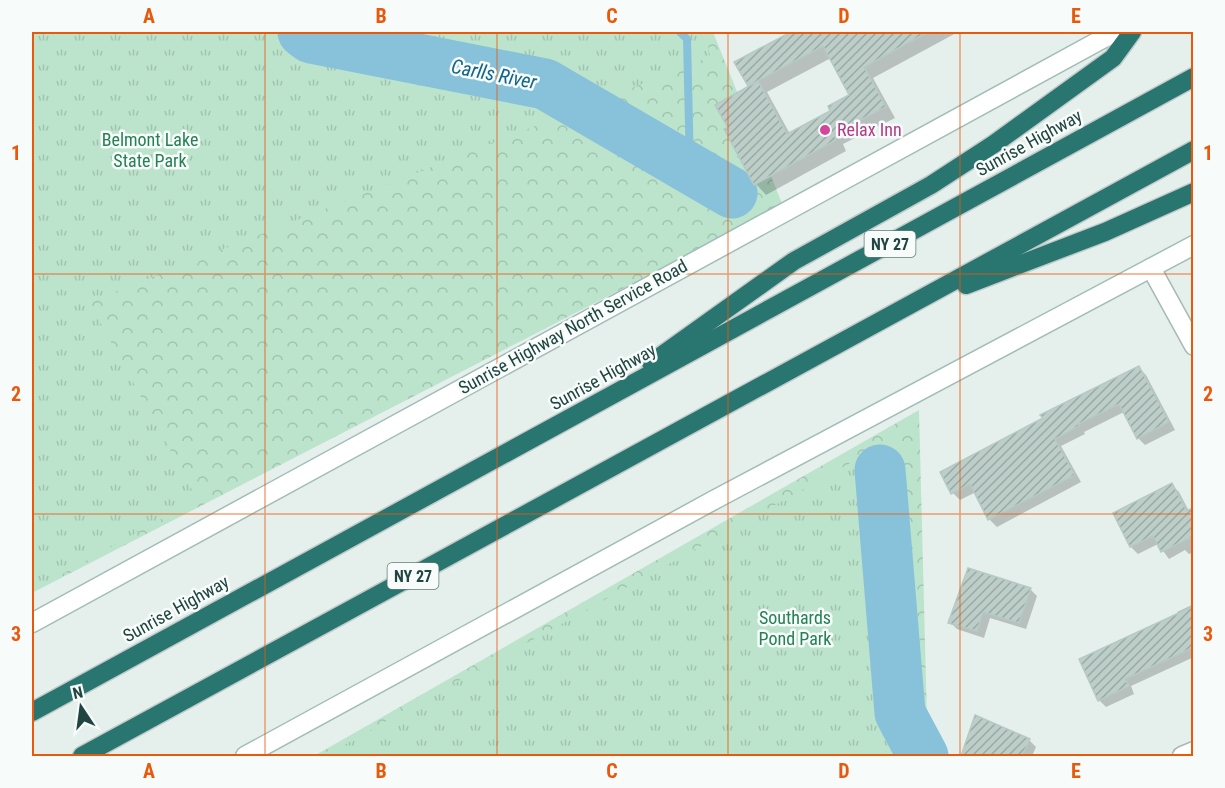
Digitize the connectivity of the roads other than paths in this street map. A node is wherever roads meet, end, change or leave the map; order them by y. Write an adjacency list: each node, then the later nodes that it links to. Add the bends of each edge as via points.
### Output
1 (1115, 32): 11 (main road, Sunrise Highway North Service Road)
2 (1132, 32): 10 (highway, via 1113,58 986,149 931,185 794,261)
3 (1194, 77): 10 (highway, Sunrise Highway / NY 27)
4 (1194, 150): 8 (highway, NY 27)
5 (1194, 192): 8 (highway, via 1105,232)
6 (1194, 245): 7 (main road)
7 (1151, 268): 9 (main road); 15 (main road)
8 (902, 309): 14 (highway, NY 27)
9 (1194, 346)
10 (586, 410): 12 (highway, Sunrise Highway / NY 27)
11 (32, 622)
12 (32, 712)
13 (1194, 751): 16 (main road)
14 (82, 756)
15 (245, 756)
16 (1182, 756)

